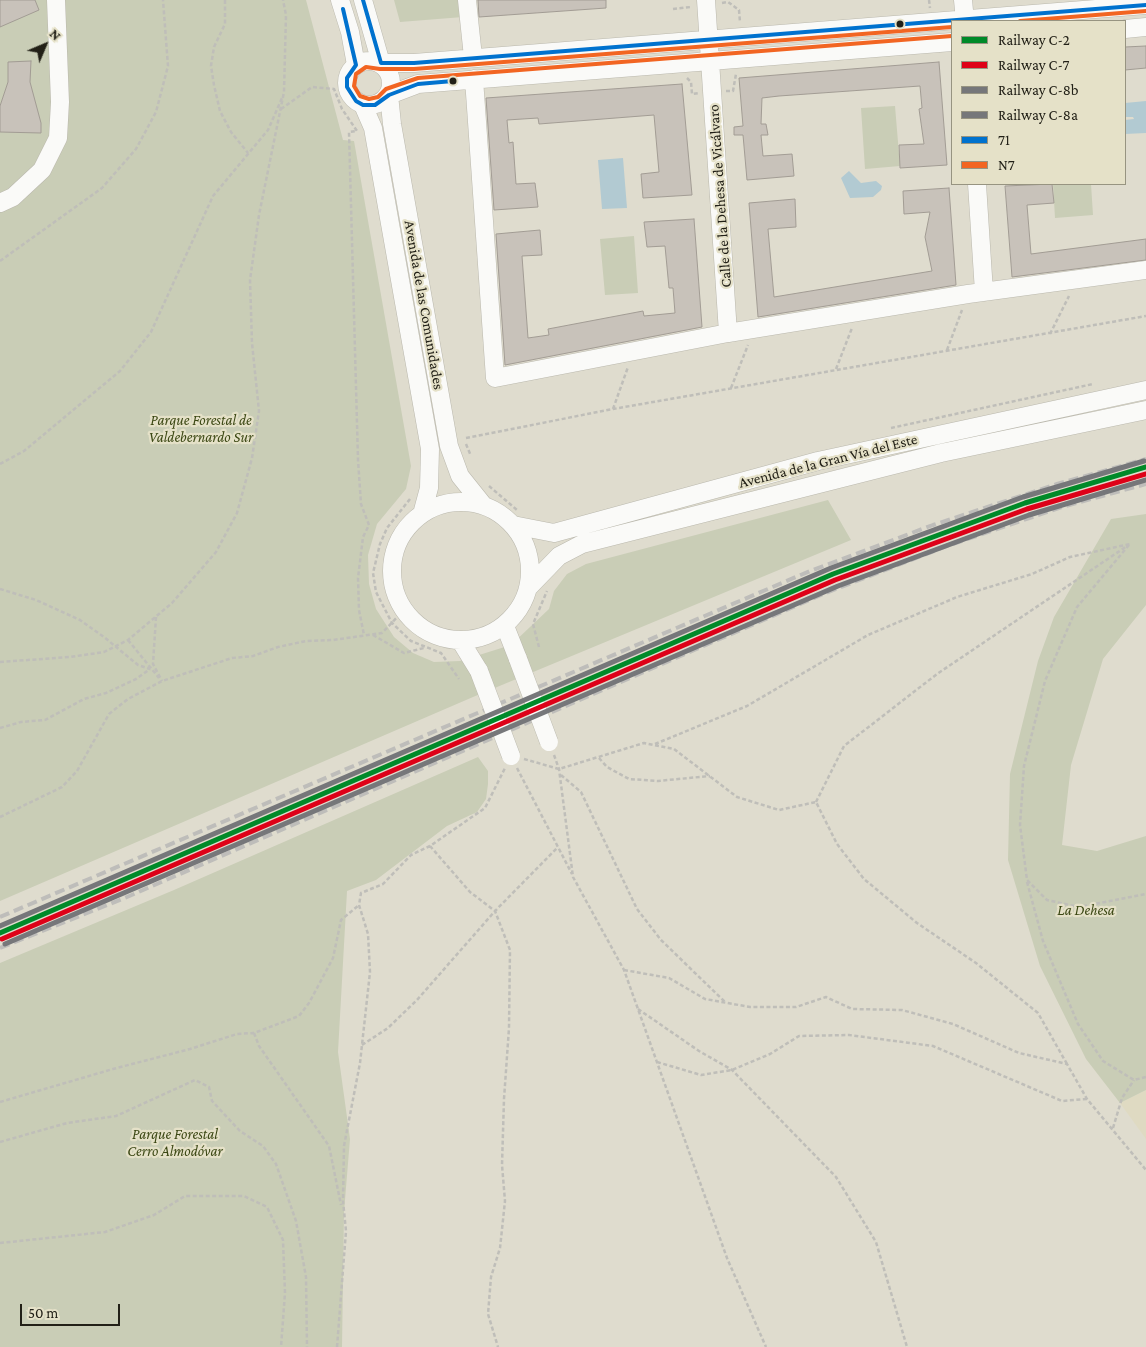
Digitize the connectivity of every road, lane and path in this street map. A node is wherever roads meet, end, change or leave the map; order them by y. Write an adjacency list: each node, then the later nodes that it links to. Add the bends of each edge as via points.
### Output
1 (56, 0): 34 (street, via 60,102 58,138 42,170 13,197)
2 (163, 0): 35 (path, via 168,66 156,112 136,149 102,188)
3 (224, 0): 32 (path, via 225,24 214,47 211,66 220,111 230,132)
4 (283, 0): 26 (path, via 286,15)
5 (340, 0): 22 (street)
6 (362, 0): 21 (street)
7 (468, 0): 19 (street)
8 (963, 0): 12 (street)
9 (705, 3): 11 (path); 15 (path, via 728,2 739,10); 17 (street)
10 (1146, 5): 12 (street)
11 (673, 9)
12 (965, 20)
13 (951, 21): 17 (street)
14 (1146, 27): 16 (street)
15 (741, 28)
16 (1126, 29)
17 (709, 40): 19 (street); 20 (street, Calle de la Dehesa de Vicálvaro)
18 (951, 42): 20 (street)
19 (472, 58): 21 (street)
20 (710, 60): 25 (street); 42 (street, Calle de la Dehesa de Vicálvaro)
21 (381, 63): 22 (street, via 371,60); 29 (street, via 391,77)
22 (356, 65): 30 (street, via 350,71 347,87 356,101)
23 (739, 71): 27 (path, via 735,75 733,91)
24 (687, 77): 28 (path, via 692,94)
25 (474, 79): 29 (street, via 418,84); 45 (street, via 495,378)
26 (284, 92): 31 (path); 32 (path, via 268,130)
27 (720, 92)
28 (703, 93)
29 (389, 94): 30 (street, via 375,105); 59 (street, Avenida de las Comunidades, via 449,446 460,476)
30 (363, 105): 60 (street, Avenida de las Comunidades, via 372,128 430,449 429,488)
31 (281, 109): 67 (path, via 259,215 250,280 259,411 252,458 237,512 216,552); 71 (path, via 312,87 334,89 342,109 357,131 349,132 358,460 361,504 369,525 363,537 358,578)
32 (248, 153): 56 (path, via 213,196 150,332 120,371 24,451)
33 (977, 185): 38 (street)
34 (0, 203)
35 (0, 261)
36 (1146, 270): 37 (street)
37 (1078, 279): 38 (street); 43 (path)
38 (976, 293): 39 (street); 44 (path)
39 (858, 312): 41 (street); 46 (path)
40 (1146, 316): 43 (path)
41 (755, 329): 42 (street); 48 (path)
42 (728, 333): 45 (street)
43 (1050, 334): 44 (path)
44 (947, 350): 46 (path)
45 (633, 352): 50 (path)
46 (836, 370): 48 (path)
47 (1101, 383): 52 (path, via 888,429)
48 (731, 388): 50 (path)
49 (1146, 390): 61 (street, Avenida de la Gran Vía del Este, via 818,460 554,532)
50 (613, 409): 53 (path)
51 (1146, 410): 63 (street, Avenida de la Gran Vía del Este, via 941,453 586,543 559,556)
52 (890, 436)
53 (466, 438)
54 (466, 444): 55 (path)
55 (472, 460)
56 (0, 464)
57 (487, 484): 61 (path)
58 (413, 493): 68 (path, via 387,528 374,573 376,592)
59 (484, 506): 60 (street, via 452,502); 61 (street)
60 (422, 514): 66 (street, via 403,534 393,558 394,585)
61 (517, 518): 63 (street, via 528,551)
62 (1130, 544): 83 (path, via 1070,557 1032,574 957,597 868,635 748,706); 89 (path, via 937,674 844,746); 94 (path, via 1077,607 1045,681 1024,766 1020,825)
63 (529, 587): 69 (street, via 518,612)
64 (0, 589): 74 (path, via 36,600 80,620)
65 (548, 589): 75 (path, via 533,624)
66 (404, 610): 68 (path); 73 (street, via 428,632)
67 (157, 616): 72 (path); 80 (path, via 153,664)
68 (392, 623): 70 (path, via 382,633); 76 (path, via 411,641)
69 (505, 626): 73 (street, via 484,637); 82 (street, bridge)
70 (373, 634): 71 (path); 76 (path, via 404,653)
71 (364, 635): 80 (path, via 278,647)
72 (128, 640): 74 (path); 78 (path)
73 (460, 640): 84 (street, bridge, via 479,671)
74 (115, 646): 77 (path, via 104,652 70,657); 78 (path, via 138,666)
75 (539, 647)
76 (426, 648): 79 (path, via 441,653)
77 (0, 662)
78 (150, 669): 80 (path); 81 (path, via 136,680 106,694 84,699 45,720)
79 (459, 679)
80 (162, 681): 90 (path, via 128,699 109,714 77,771 62,787)
81 (0, 728)
82 (549, 742): 86 (path)
83 (653, 745): 85 (path, via 644,743); 88 (path, via 674,749)
84 (511, 756): 86 (path); 91 (path, via 485,808); 92 (path)
85 (599, 758): 86 (path); 88 (path, via 607,767 629,779 658,782)
86 (559, 769): 87 (path)
87 (559, 774): 93 (path); 99 (path, via 581,792 637,909 661,940)
88 (712, 776): 89 (path, via 737,796 779,810)
89 (816, 802): 104 (path, via 837,844 864,878 917,923 976,963 1038,1013)
90 (0, 817)
91 (430, 846): 96 (path, via 411,855 383,884 361,893); 97 (path, via 470,892)
92 (558, 847): 93 (path); 97 (path)
93 (573, 877): 98 (path)
94 (1027, 880): 95 (path, via 1047,900 1079,907); 107 (path, via 1043,941 1078,1024 1104,1061)
95 (1146, 894)
96 (359, 905): 101 (path, via 341,920 333,958 299,1016); 102 (path, via 368,934 370,972)
97 (495, 911): 102 (path, via 417,1000 388,1028); 118 (path, via 510,950 502,1165 504,1201 500,1248 491,1277 488,1314)
98 (624, 970): 99 (path, via 669,978 705,999); 100 (path)
99 (726, 1003): 104 (path, via 750,1007 796,1007 826,997 852,1009 902,1010 953,1024 1019,1053)
100 (637, 1008): 103 (path); 105 (path)
101 (254, 1033): 109 (path, via 237,1034); 113 (path, via 259,1046 329,1146)
102 (362, 1045): 113 (path, via 344,1146)
103 (656, 1062): 105 (path, via 701,1075); 119 (path, via 727,1258)
104 (1067, 1064): 108 (path)
105 (732, 1070): 108 (path, via 770,1054 799,1036 832,1034 933,1046 1062,1101); 120 (path, via 836,1176 876,1242)
106 (1146, 1078): 107 (path)
107 (1134, 1080): 110 (path, via 1122,1098)
108 (1087, 1099): 110 (path)
109 (0, 1102)
110 (1113, 1129): 112 (path)
111 (0, 1142): 116 (path, via 67,1123 116,1116 195,1080 209,1087 212,1101 240,1131 263,1146 276,1164 296,1222 306,1277)
112 (1146, 1170)
113 (344, 1217): 117 (path, via 346,1231)
114 (0, 1243): 115 (path, via 105,1232 154,1215 185,1196 244,1196 267,1207 283,1240 285,1293)
115 (281, 1347)
116 (307, 1347)
117 (337, 1347)
118 (498, 1347)
119 (766, 1347)
120 (907, 1347)

